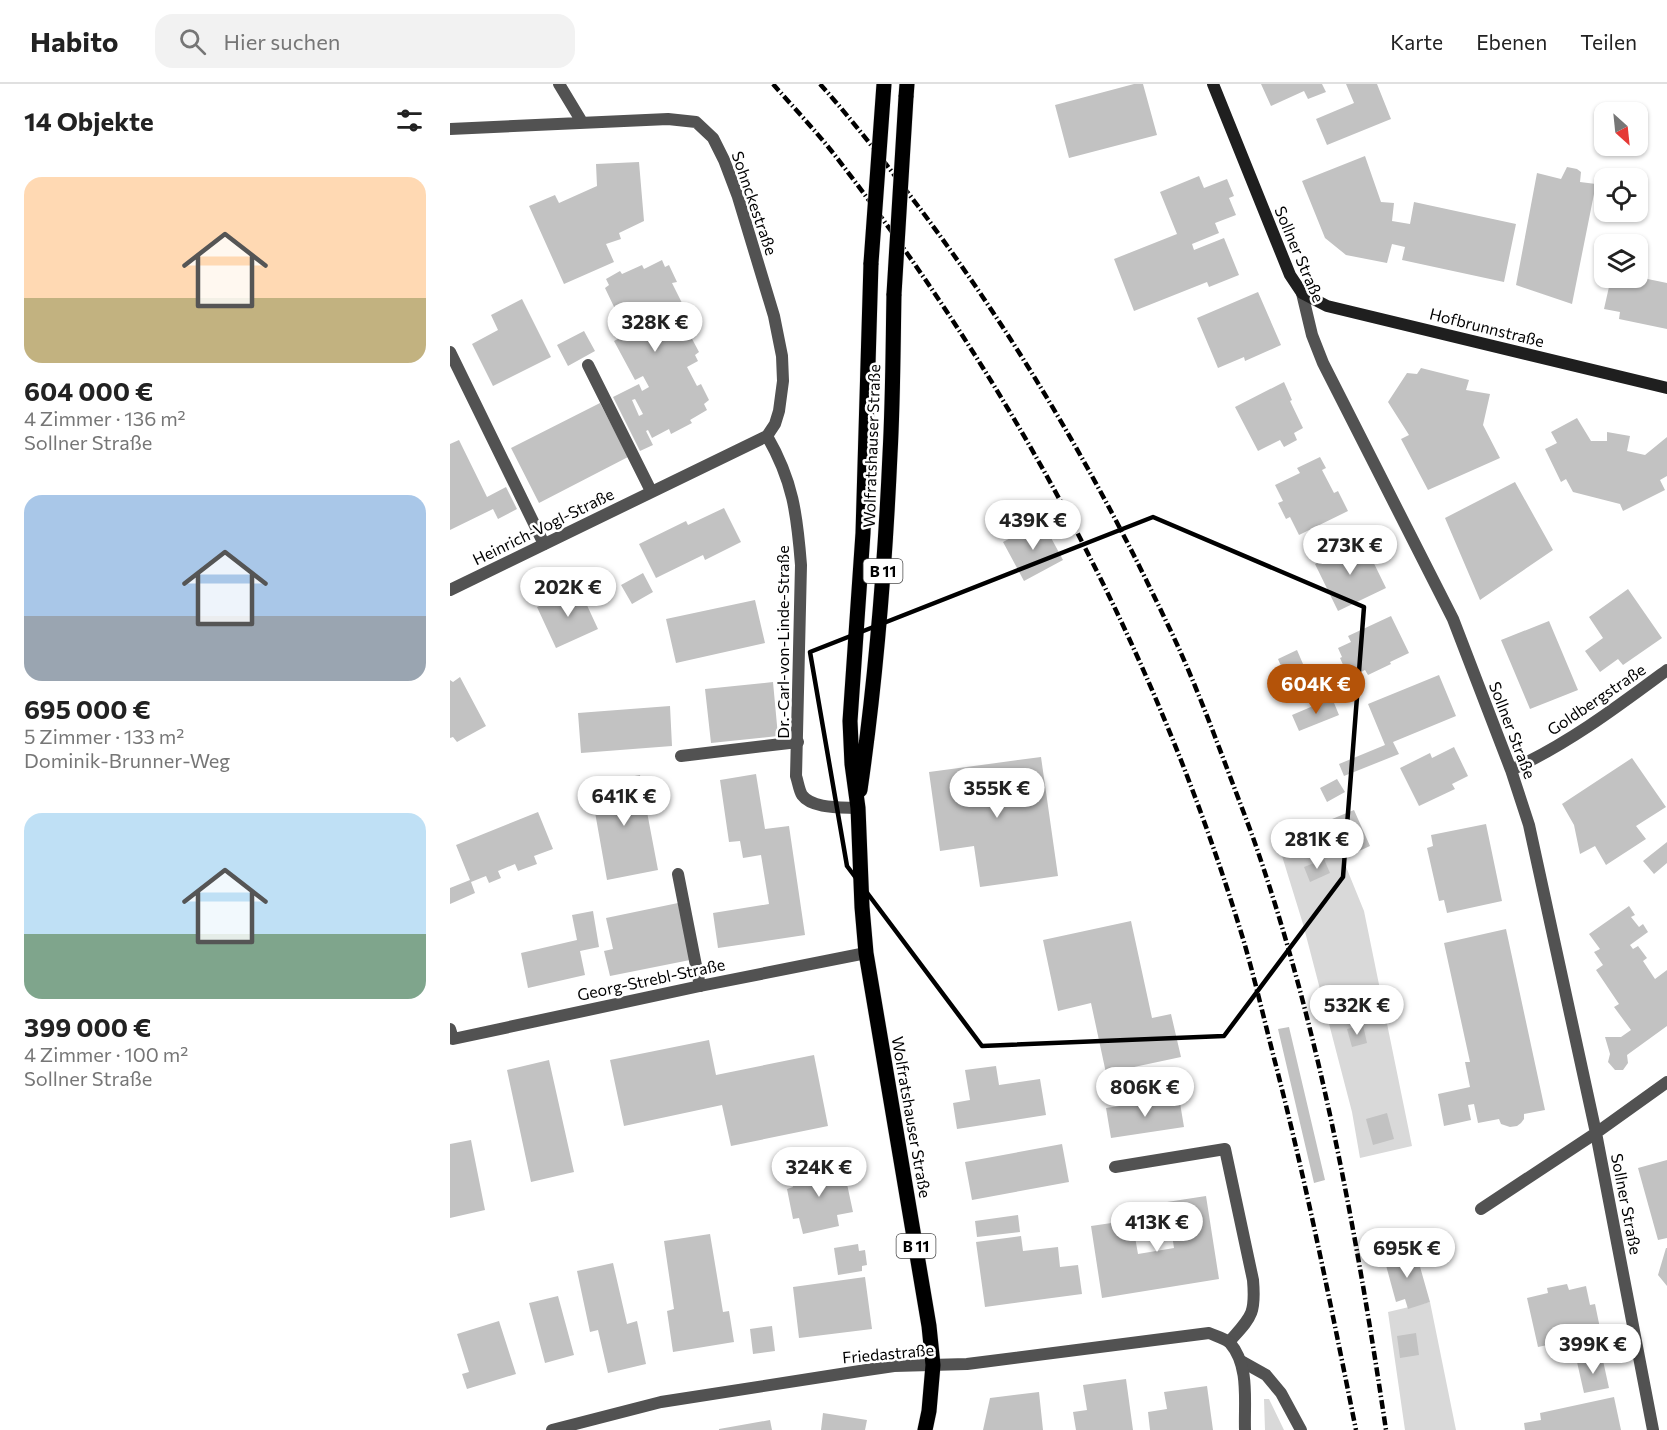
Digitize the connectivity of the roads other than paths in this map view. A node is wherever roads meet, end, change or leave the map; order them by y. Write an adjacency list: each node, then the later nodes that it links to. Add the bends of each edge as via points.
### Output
1 (559, 84): 5 (street)
2 (884, 84): 19 (main road, Wolfratshauser Straße / B 11, bridge, via 871,263 863,533 850,721)
3 (1213, 84): 7 (street, Sollner Straße, via 1290,275)
4 (906, 90): 19 (main road, Wolfratshauser Straße / B 11, bridge, via 881,603)
5 (582, 122): 6 (street, Sohnckestraße); 11 (street, Sohnckestraße, via 696,122 713,138 738,197 782,356 779,411)
6 (450, 129)
7 (1302, 293): 10 (street, Hofbrunnstraße, via 1327,306); 18 (street, Sollner Straße, via 1323,363 1453,619)
8 (450, 352): 13 (street)
9 (588, 365): 12 (street)
10 (1667, 388)
11 (767, 436): 12 (street, Heinrich-Vogl-Straße); 16 (street, Dr.-Carl-von-Linde-Straße, via 793,495 800,546)
12 (651, 491): 13 (street, Heinrich-Vogl-Straße)
13 (544, 544): 14 (street, Heinrich-Vogl-Straße)
14 (450, 590)
15 (1667, 670): 18 (street, Goldbergstraße, via 1599,720)
16 (798, 742): 17 (street); 19 (street, Dr.-Carl-von-Linde-Straße, via 796,776 806,800 825,807)
17 (681, 756)
18 (1511, 770): 25 (street, Sollner Straße, via 1529,825)
19 (858, 808): 21 (main road, Wolfratshauser Straße / B 11)
20 (678, 874): 22 (street)
21 (866, 952): 22 (street, Georg-Strebl-Straße); 30 (main road, Wolfratshauser Straße / B 11)
22 (700, 986): 23 (street, Georg-Strebl-Straße, via 453,1039)
23 (450, 1029)
24 (1667, 1082): 25 (street)
25 (1596, 1133): 27 (street); 35 (street, Sollner Straße)
26 (1115, 1167): 28 (street, via 1225,1149 1255,1299 1251,1317)
27 (1481, 1209)
28 (1229, 1342): 29 (street); 30 (street, Friedastraße, via 1209,1333)
29 (1241, 1361): 33 (street); 34 (street, via 1266,1374)
30 (933, 1365): 31 (street, Friedastraße, via 894,1366 661,1402); 32 (main road, Wolfratshauser Straße / B 11)
31 (552, 1430)
32 (925, 1430)
33 (1245, 1430)
34 (1301, 1430)
35 (1653, 1430)

